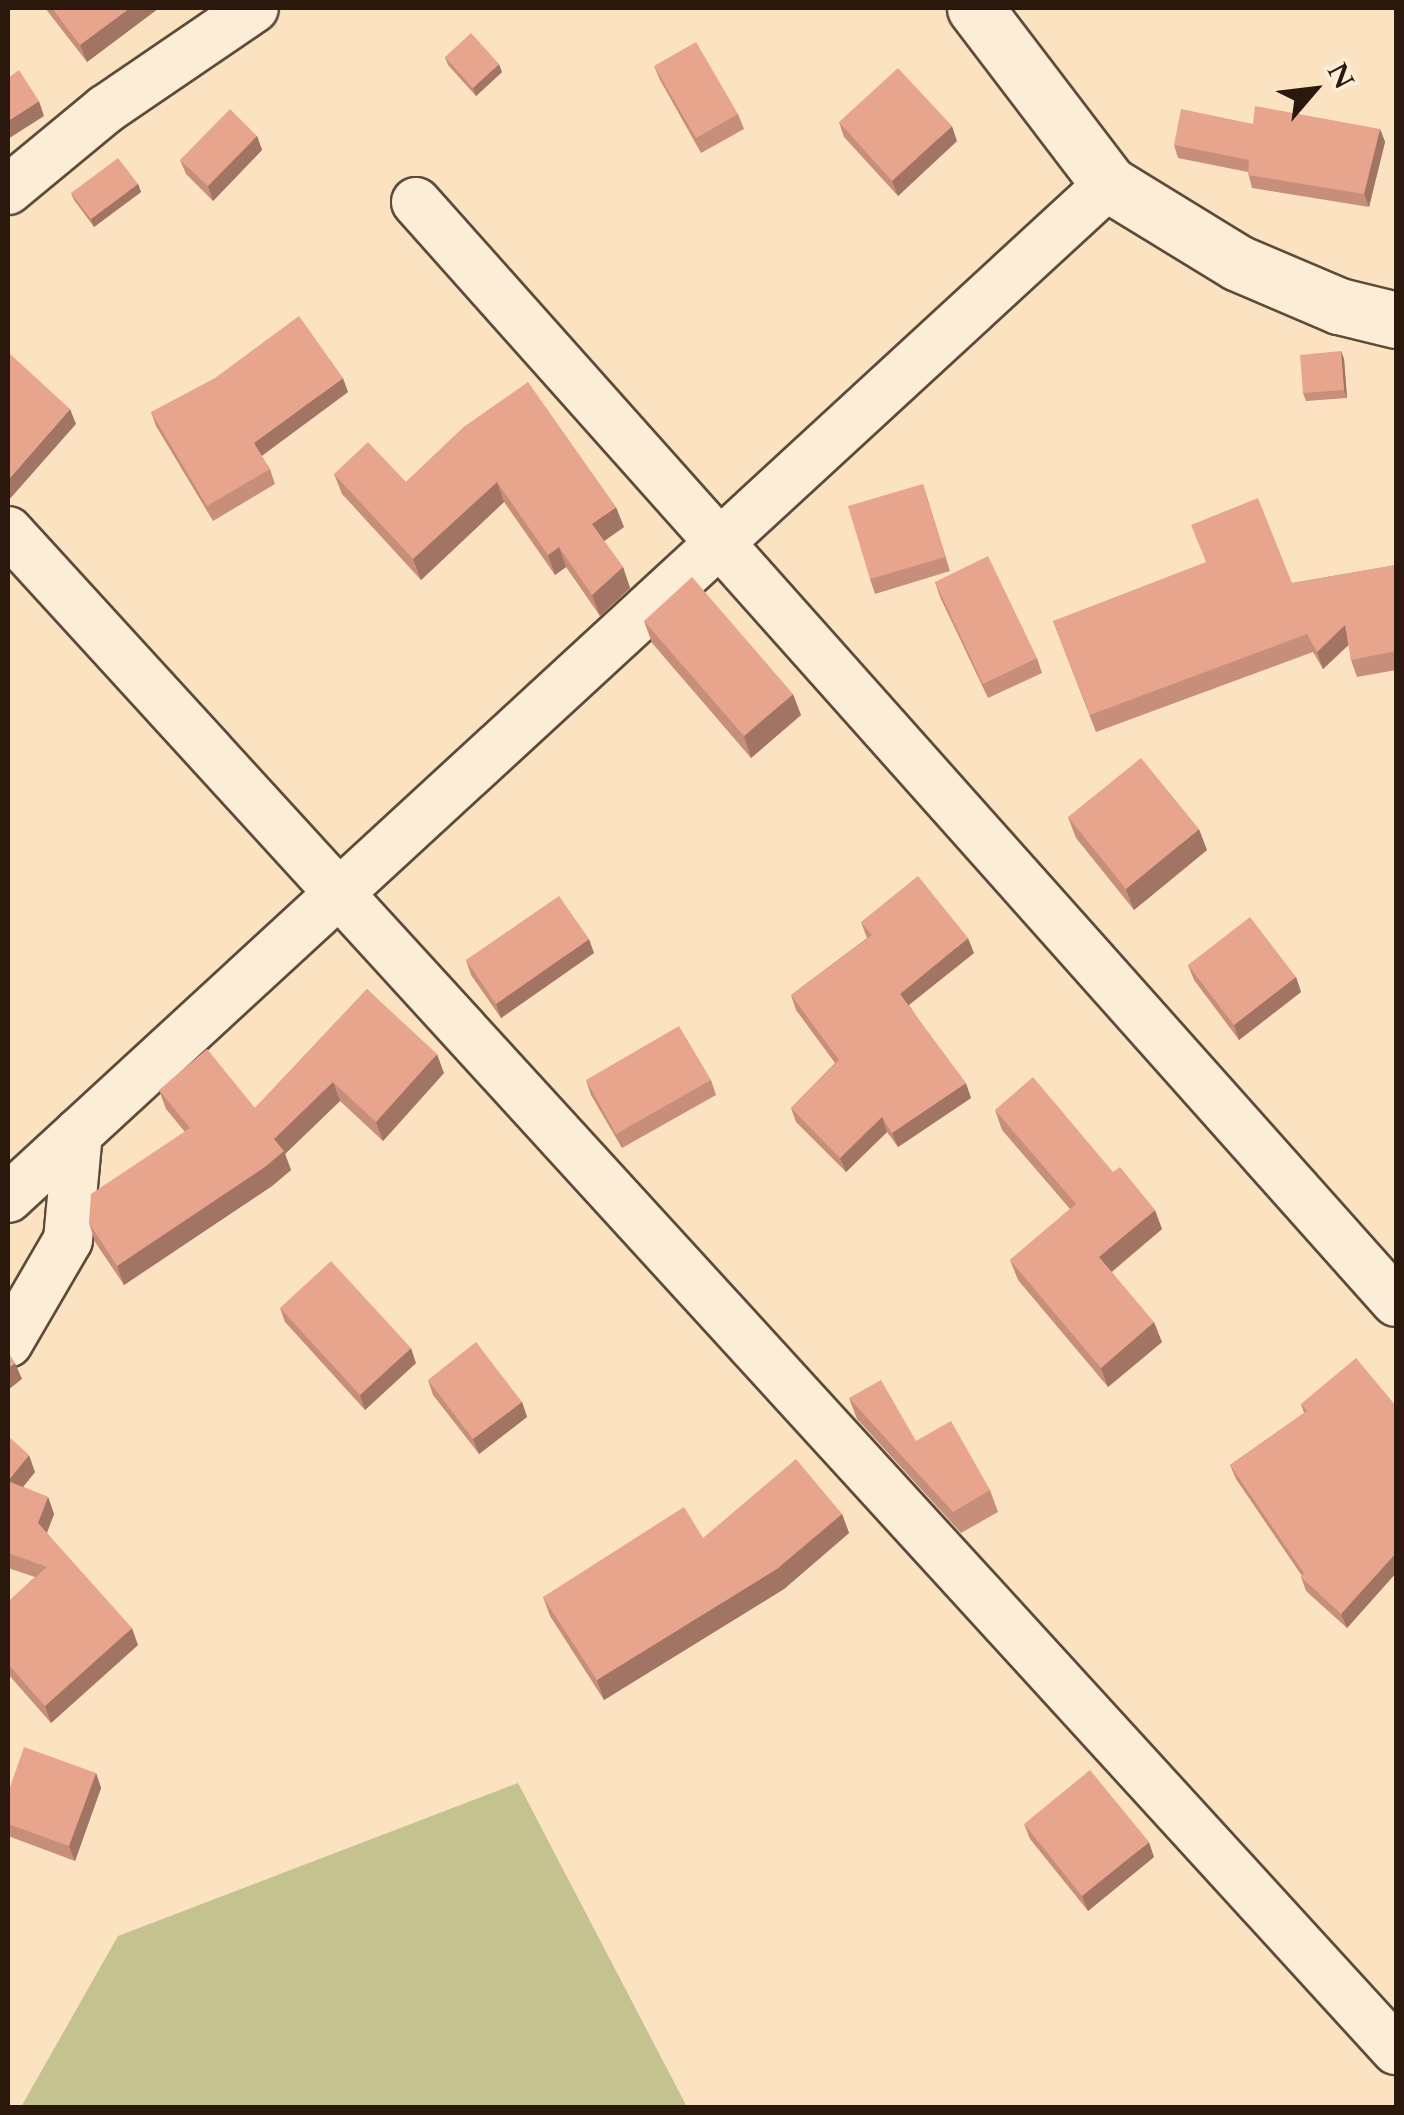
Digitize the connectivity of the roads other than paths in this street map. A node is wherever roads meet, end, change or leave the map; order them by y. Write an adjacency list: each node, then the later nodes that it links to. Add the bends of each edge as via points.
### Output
1 (254, 8): 4 (street, via 106,108)
2 (974, 8): 3 (street)
3 (1108, 184): 6 (street, via 1238,263 1339,306); 8 (street)
4 (8, 190)
5 (416, 202): 8 (street)
6 (1396, 320)
7 (8, 530): 9 (street)
8 (722, 540): 9 (street); 12 (street)
9 (340, 891): 10 (street); 14 (street)
10 (78, 1133): 11 (street); 13 (street, via 68,1240)
11 (8, 1198)
12 (1396, 1302)
13 (8, 1343)
14 (1396, 2050)

